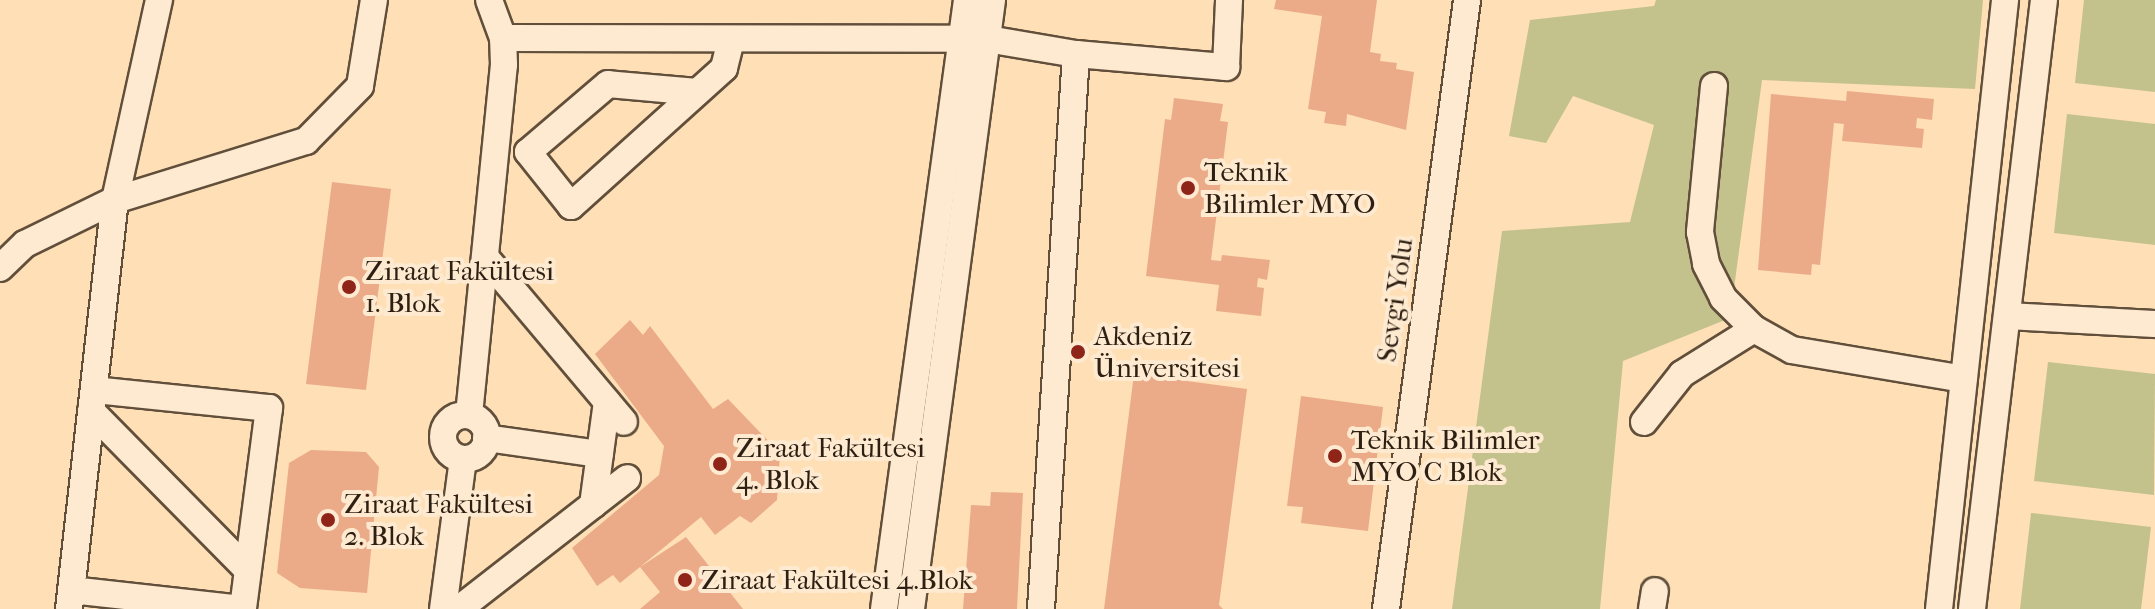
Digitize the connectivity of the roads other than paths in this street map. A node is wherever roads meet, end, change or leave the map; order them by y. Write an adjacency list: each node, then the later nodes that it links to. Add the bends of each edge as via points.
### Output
1 (159, 0): 16 (street)
2 (374, 0): 16 (street, via 360,86 306,141)
3 (489, 0): 10 (street)
4 (967, 0): 12 (street)
5 (992, 0): 12 (street)
6 (1229, 0): 13 (street, via 1226,67)
7 (1467, 0): 41 (street, Sevgi Yolu)
8 (2005, 0): 22 (street)
9 (2044, 0): 19 (street)
10 (503, 38): 11 (street); 17 (street)
11 (731, 40): 12 (street); 15 (street, via 724,68)
12 (974, 40): 13 (street); 38 (street); 39 (street)
13 (1076, 54): 40 (street)
14 (1714, 86): 21 (street, via 1702,248 1717,289)
15 (697, 92): 15 (street, via 571,206 528,152 608,84)
16 (115, 200): 18 (street, via 25,244); 23 (street)
17 (486, 258): 24 (street); 27 (street, via 616,412)
18 (0, 268)
19 (2007, 316): 20 (street); 43 (street)
20 (2155, 324)
21 (1754, 329): 22 (street, via 1792,350); 25 (street, via 1682,374)
22 (1964, 379): 42 (street)
23 (93, 400): 31 (street); 31 (street, via 269,408); 32 (street)
24 (469, 415): 26 (street, via 483,425); 28 (street, via 453,418 443,432 446,449)
25 (1644, 422)
26 (486, 438): 27 (street); 28 (street, via 476,456)
27 (600, 454): 30 (street)
28 (463, 459): 36 (street)
29 (627, 478): 30 (street)
30 (593, 505): 33 (street)
31 (248, 570): 35 (street)
32 (70, 599): 34 (street)
33 (489, 600): 37 (street)
34 (160, 604): 35 (street)
35 (242, 609)
36 (443, 609)
37 (459, 609)
38 (884, 609)
39 (911, 609)
40 (1041, 609)
41 (1386, 609)
42 (1939, 609)
43 (1972, 609)

